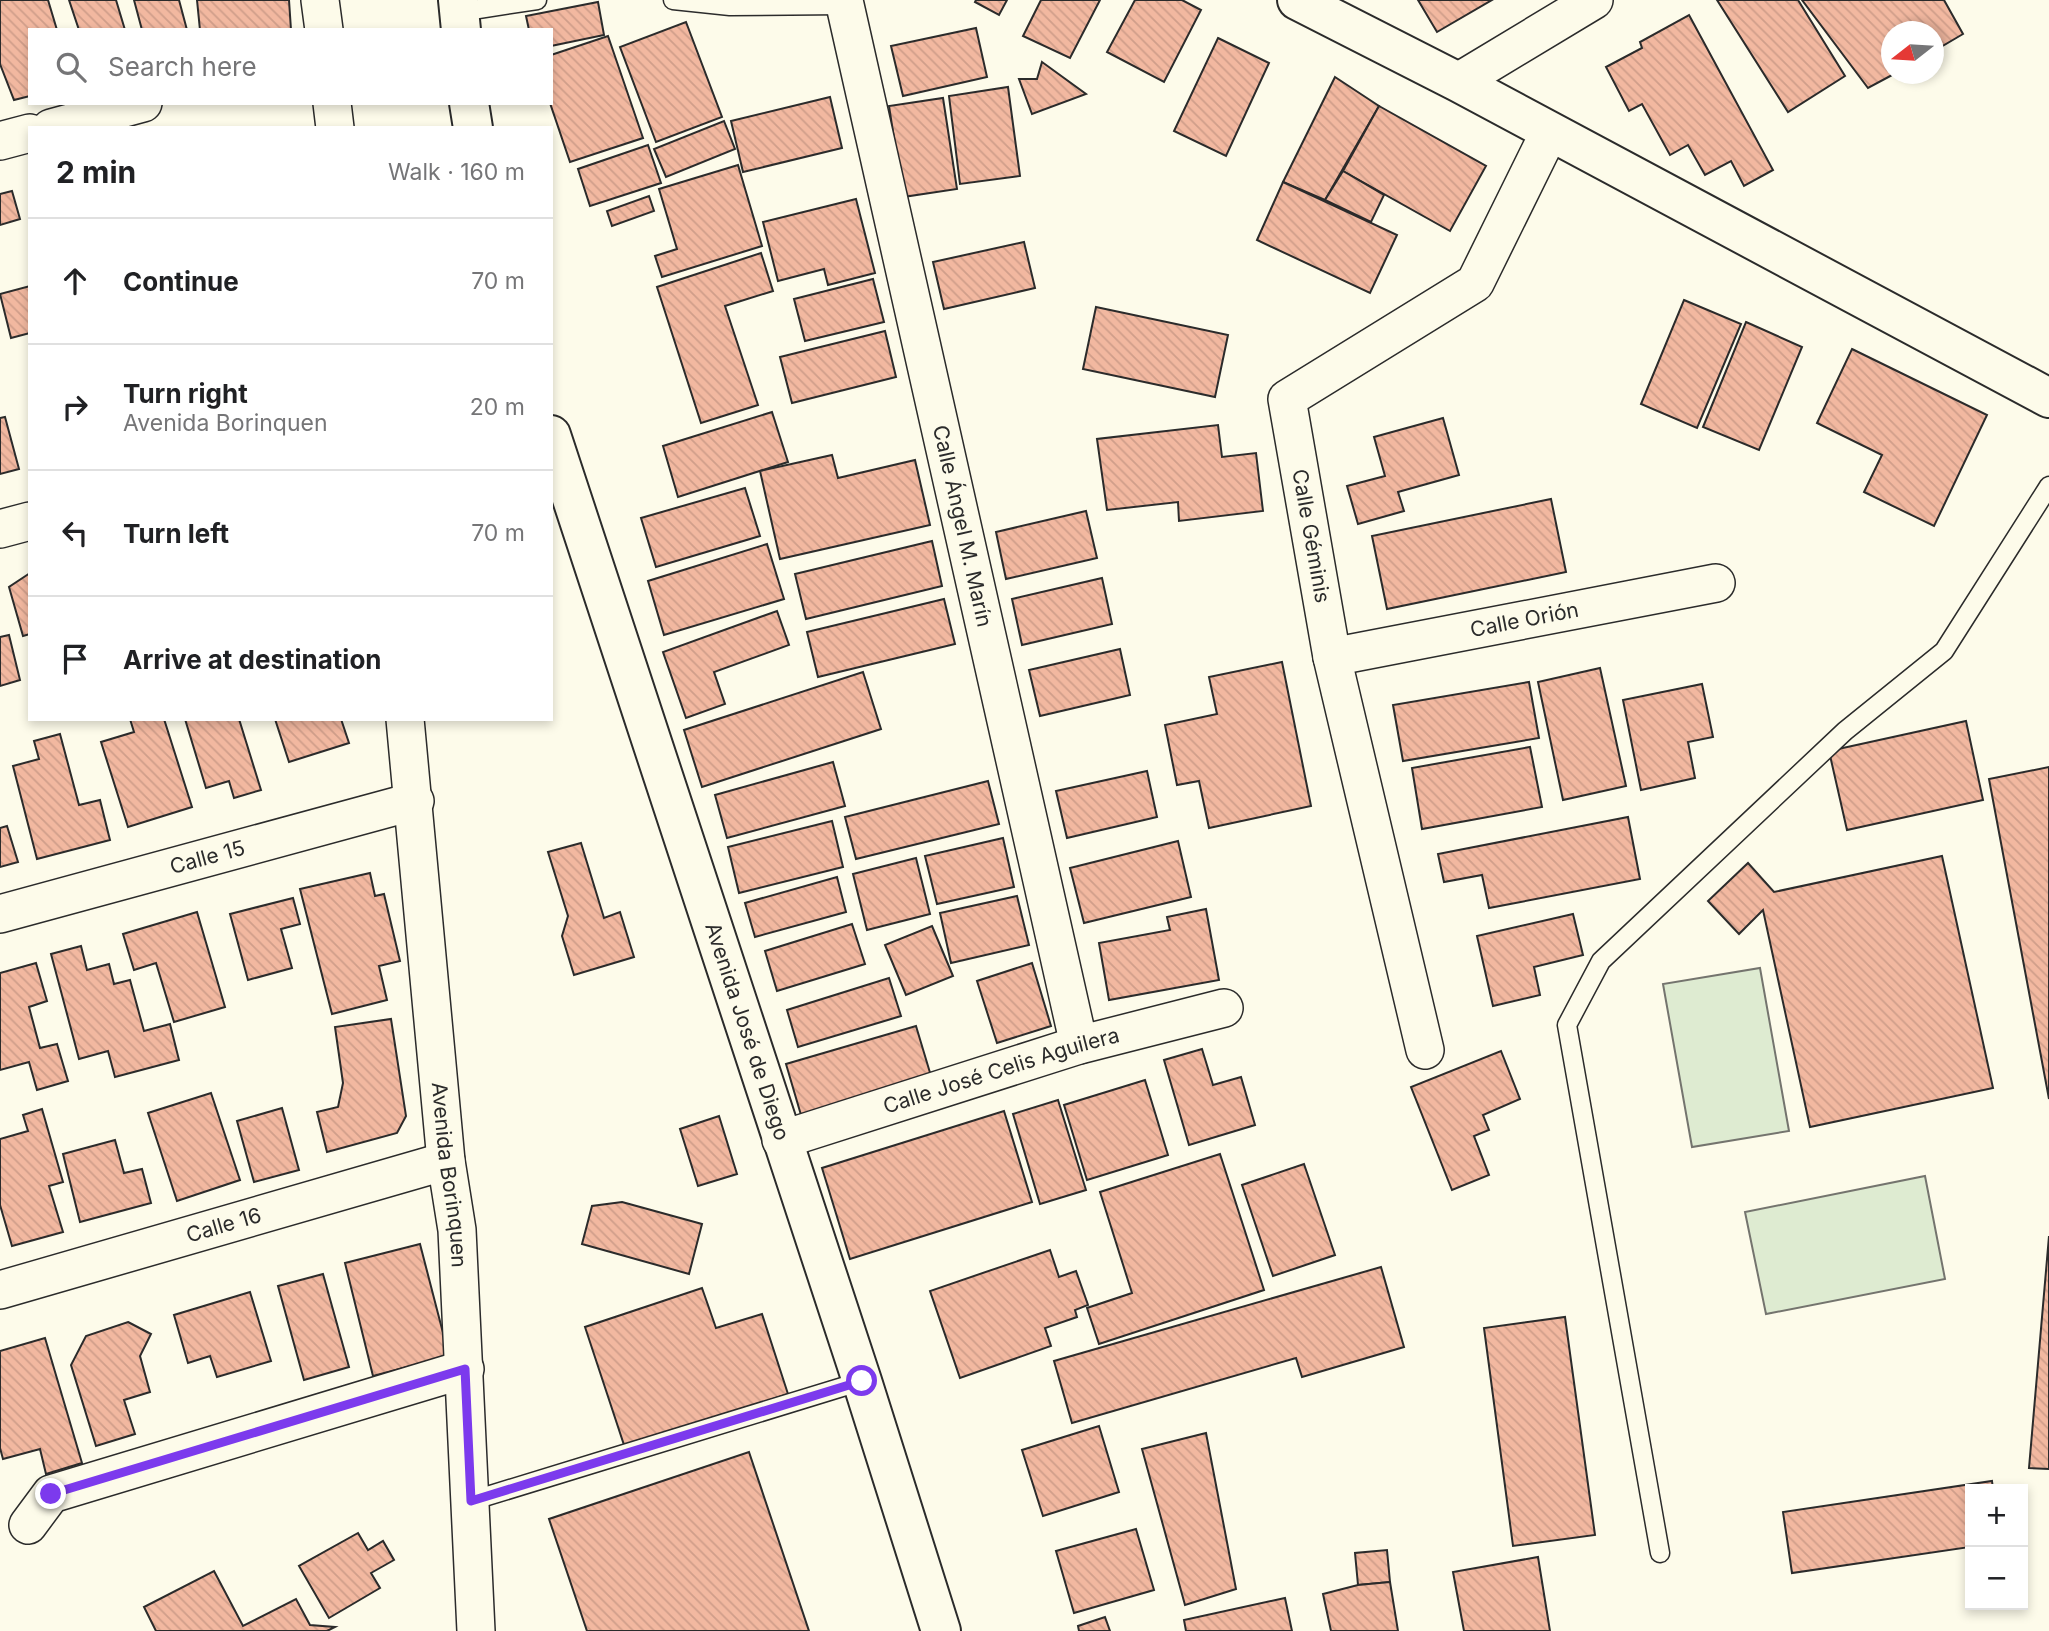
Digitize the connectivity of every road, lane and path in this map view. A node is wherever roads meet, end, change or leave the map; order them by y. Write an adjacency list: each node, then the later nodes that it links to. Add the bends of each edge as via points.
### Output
1 (320, 0): 8 (street)
2 (537, 0): 7 (lane)
3 (673, 0): 6 (lane, via 730,6)
4 (1297, 0): 9 (main road)
5 (1594, 0): 9 (street)
6 (845, 5): 30 (street, Calle Ángel M. Marín)
7 (460, 14)
8 (324, 28)
9 (1458, 82): 16 (main road)
10 (136, 105): 13 (street)
11 (332, 105): 14 (street)
12 (469, 105): 15 (main road)
13 (58, 126)
14 (335, 126)
15 (472, 126)
16 (1549, 133): 19 (main road); 25 (street, Calle Géminis, via 1475,283 1287,399)
17 (28, 134): 18 (street)
18 (0, 141)
19 (2049, 397)
20 (553, 441): 32 (main road, Avenida José de Diego)
21 (2049, 486): 39 (lane, via 1944,651 1845,730 1601,961 1567,1025)
22 (28, 522): 23 (street)
23 (0, 529)
24 (1716, 583): 25 (street, Calle Orión)
25 (1332, 657): 31 (street, Calle Géminis)
26 (405, 721): 27 (street, Avenida Borinquen)
27 (415, 801): 28 (street, Calle 15); 33 (street, Avenida Borinquen)
28 (0, 914)
29 (1224, 1008): 30 (street, Calle José Celis Aguilera)
30 (1079, 1045): 32 (street, Calle José Celis Aguilera)
31 (1425, 1050)
32 (780, 1140): 36 (main road, Avenida José de Diego)
33 (446, 1161): 34 (street, Calle 16); 35 (street, Avenida Borinquen, via 457,1230)
34 (0, 1290)
35 (465, 1369): 37 (street, Avenida Borinquen); 38 (street, via 51,1494)
36 (862, 1381): 37 (lane); 41 (main road, Avenida José de Diego)
37 (471, 1501): 40 (street, Avenida Borinquen)
38 (28, 1525)
39 (1660, 1553)
40 (476, 1631)
41 (941, 1631)

